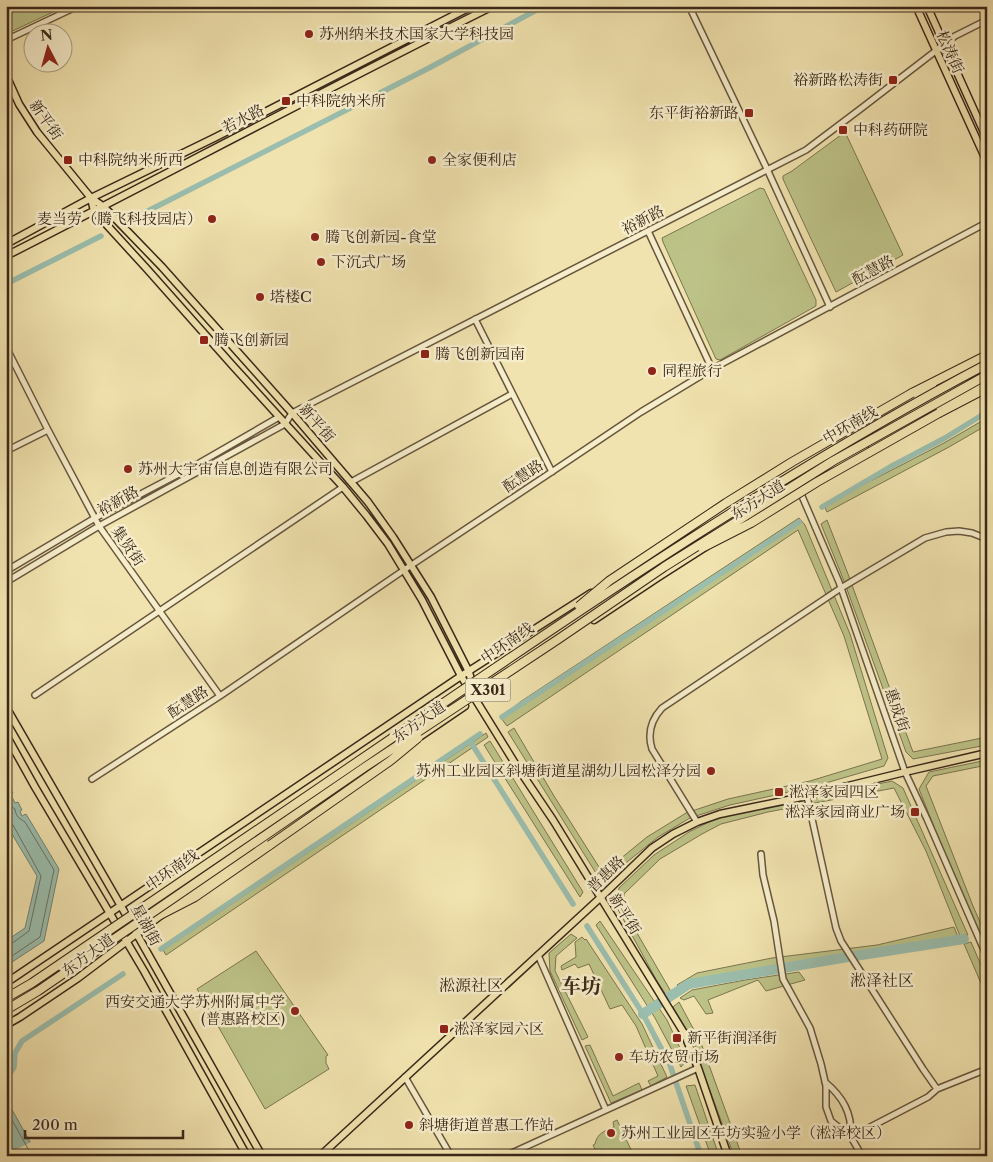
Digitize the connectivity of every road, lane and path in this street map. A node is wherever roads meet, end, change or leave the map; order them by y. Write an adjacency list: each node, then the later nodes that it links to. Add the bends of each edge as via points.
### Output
1 (78, 6): 8 (street)
2 (472, 6): 15 (main road, 若水路)
3 (493, 6): 16 (main road, 若水路)
4 (688, 6): 14 (street)
5 (916, 6): 10 (main road, 松涛街)
6 (927, 6): 9 (main road, 松涛街)
7 (985, 21): 9 (street, 裕新路)
8 (6, 40)
9 (944, 44): 10 (street, 裕新路); 12 (main road, 松涛街)
10 (936, 50): 13 (main road, 松涛街); 14 (street, 裕新路, via 806,150)
11 (6, 75): 15 (main road, 新平街, via 37,132)
12 (987, 139)
13 (987, 162)
14 (767, 169): 19 (street, 裕新路); 22 (street)
15 (91, 198): 16 (main road, 新平街); 17 (main road, 新平街); 20 (main road, 若水路)
16 (104, 207): 17 (main road, 若水路); 32 (main road, 新平街, via 162,267)
17 (94, 211): 21 (main road, 若水路); 33 (main road, 新平街)
18 (986, 223): 22 (street, 酝慧路)
19 (648, 231): 23 (street, 裕新路); 27 (street)
20 (6, 244)
21 (6, 256)
22 (830, 307): 27 (street, 酝慧路)
23 (475, 319): 31 (street); 32 (street, 裕新路)
24 (6, 347): 35 (street, 集贤街)
25 (987, 356): 37 (main road, 东方大道 / X301); 52 (highway, bridge, via 912,393 718,508 609,581)
26 (987, 364): 52 (highway, 中环南线, bridge, via 828,453)
27 (712, 370): 38 (street, 酝慧路, via 641,412)
28 (987, 375): 46 (highway, 中环南线, bridge, via 833,461)
29 (987, 382): 41 (main road, 东方大道 / X301)
30 (987, 388): 46 (highway, bridge, via 817,482 751,524)
31 (512, 394): 38 (street); 39 (street)
32 (292, 414): 33 (main road, 裕新路); 34 (street, 裕新路); 39 (main road, 新平街)
33 (279, 417): 34 (main road, 新平街); 42 (street, 裕新路)
34 (285, 424): 40 (main road, 新平街); 43 (street, 裕新路)
35 (48, 430): 36 (street); 42 (street, 集贤街)
36 (6, 451)
37 (790, 468): 41 (street, 惠成街); 53 (main road, 东方大道 / X301)
38 (552, 472): 45 (street, 酝慧路)
39 (351, 482): 45 (main road, 新平街)
40 (343, 488): 47 (main road, 新平街, via 388,544); 51 (street)
41 (800, 488): 50 (street, 惠成街); 57 (main road, 东方大道 / X301, via 656,578)
42 (95, 518): 43 (street, 集贤街); 48 (street, 裕新路)
43 (99, 526): 49 (street, 裕新路); 51 (street, 集贤街)
44 (987, 539): 50 (street, via 960,531 932,535)
45 (412, 565): 47 (street, 酝慧路); 53 (main road, 新平街)
46 (664, 568): 59 (highway, 中环南线, bridge)
47 (404, 570): 54 (main road, 新平街); 56 (street, 酝慧路)
48 (6, 571)
49 (6, 582)
50 (841, 588): 62 (street, 惠成街); 65 (street, via 668,704 654,718 650,730 652,749)
51 (159, 611): 55 (street); 56 (street, 集贤街)
52 (551, 629): 76 (highway, 中环南线, bridge)
53 (469, 672): 54 (main road, 东方大道 / X301); 57 (main road, 新平街)
54 (461, 676): 57 (main road, 新平街); 68 (main road, 东方大道 / X301)
55 (35, 695)
56 (220, 696): 63 (street, 酝慧路)
57 (476, 698): 67 (main road, 新平街); 70 (main road, 东方大道 / X301)
58 (6, 707): 68 (main road, 星湖街)
59 (446, 714): 70 (highway, bridge, via 390,761 195,897); 77 (highway, 中环南线, bridge)
60 (6, 736): 69 (main road, 星湖街)
61 (987, 753): 62 (main road, 普惠路)
62 (905, 772): 64 (main road, 普惠路); 74 (street, 惠成街)
63 (92, 779)
64 (807, 796): 65 (main road, 普惠路); 83 (street, via 841,941)
65 (697, 822): 67 (main road, 普惠路, via 652,848)
66 (762, 854): 82 (street, via 783,979 810,1028)
67 (600, 898): 73 (main road, 普惠路); 79 (main road, 新平街, via 684,1033)
68 (120, 906): 69 (main road, 东方大道 / X301); 71 (main road, 星湖街)
69 (110, 914): 72 (main road, 星湖街); 75 (main road, 东方大道 / X301)
70 (160, 915): 71 (main road, 东方大道 / X301)
71 (136, 934): 72 (main road, 东方大道 / X301); 87 (main road, 星湖街)
72 (126, 943): 78 (main road, 东方大道 / X301); 86 (main road, 星湖街)
73 (538, 955): 81 (main road, 普惠路); 84 (street)
74 (987, 956)
75 (6, 984)
76 (6, 998)
77 (6, 1010)
78 (6, 1025)
79 (698, 1068): 84 (street); 91 (main road, 新平街)
80 (987, 1069): 83 (street)
81 (405, 1077): 88 (main road, 普惠路); 89 (street)
82 (825, 1081): 85 (street, via 845,1104 852,1127); 85 (street, via 826,1107 831,1121)
83 (937, 1089): 85 (street, via 928,1097)
84 (606, 1110): 90 (street)
85 (851, 1137): 92 (street)
86 (247, 1156)
87 (262, 1156)
88 (320, 1156)
89 (452, 1156)
90 (504, 1156)
91 (728, 1156)
92 (862, 1156)

